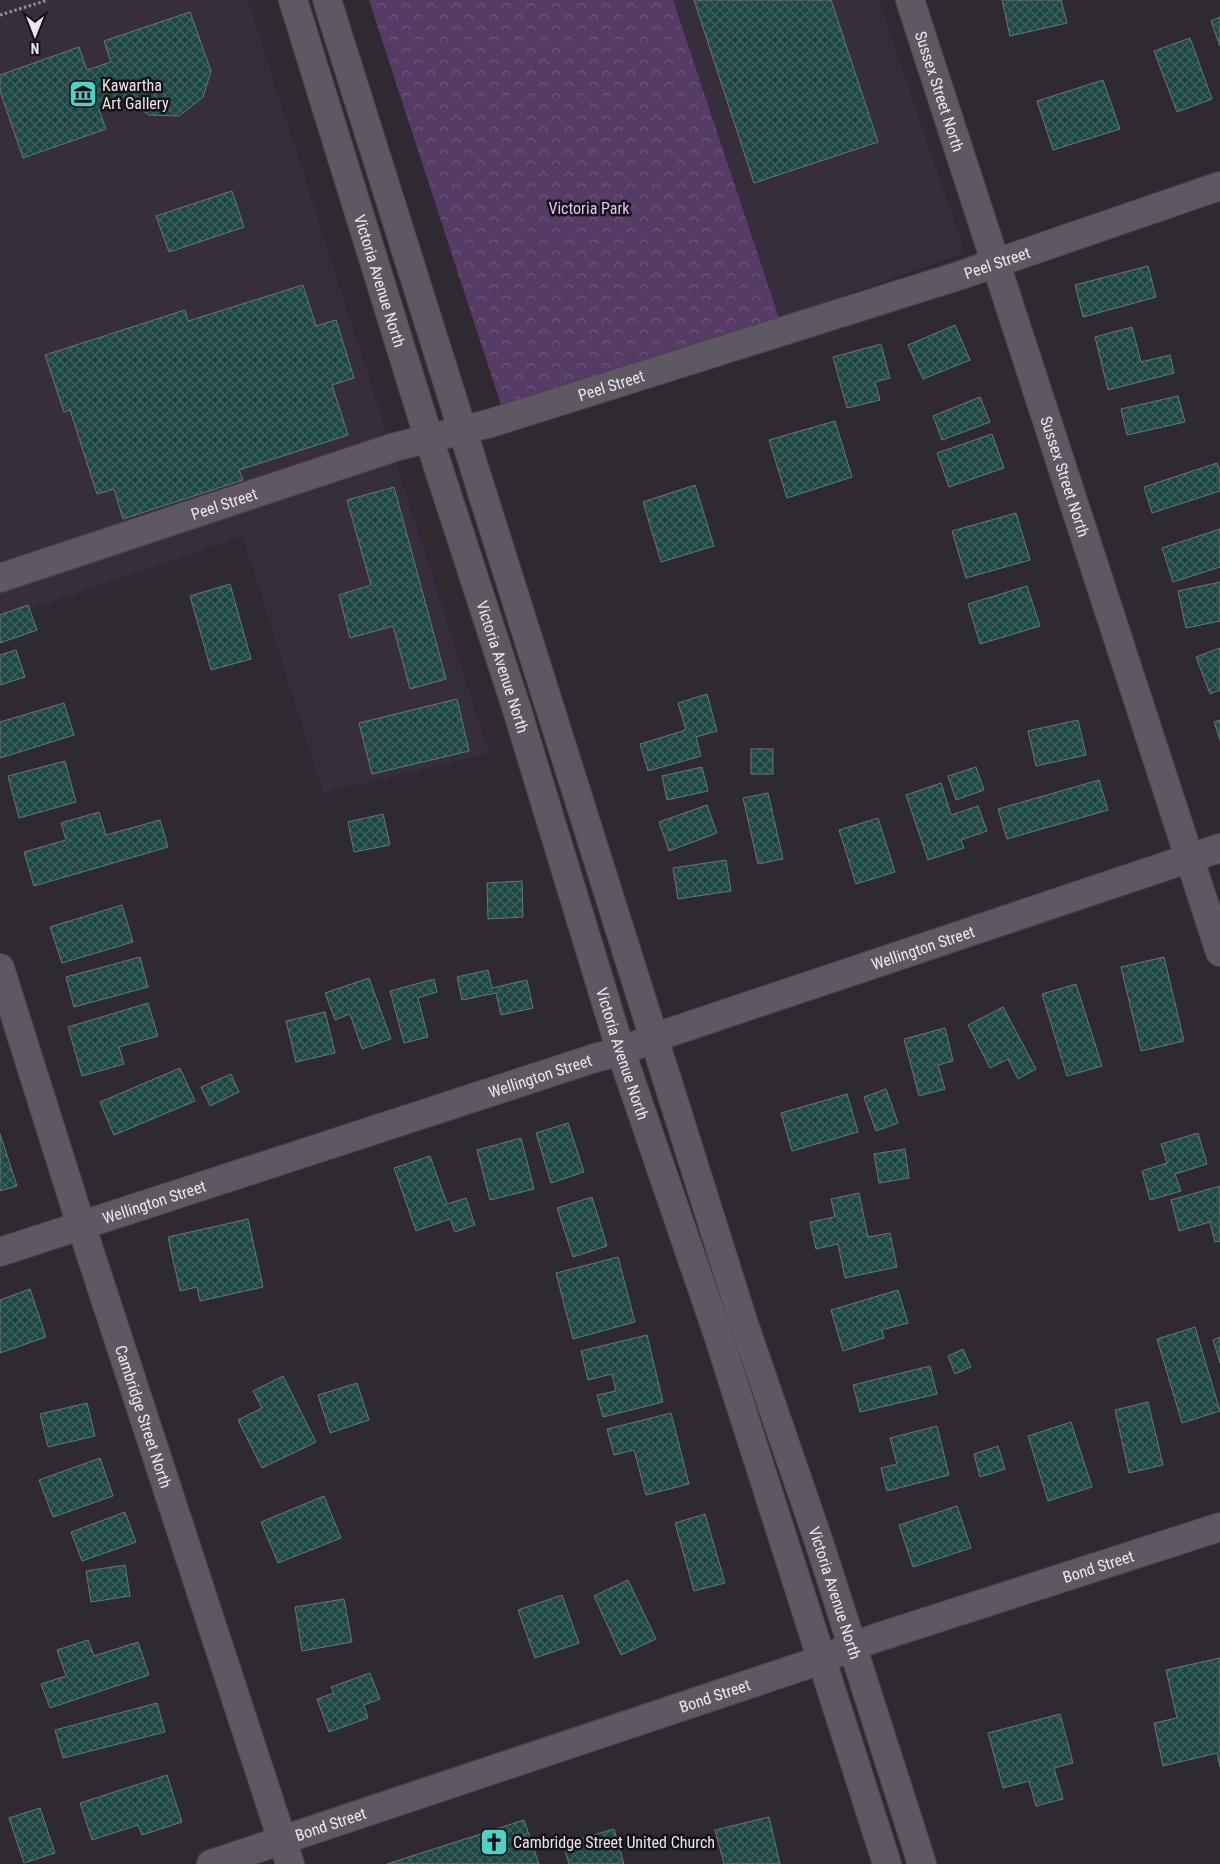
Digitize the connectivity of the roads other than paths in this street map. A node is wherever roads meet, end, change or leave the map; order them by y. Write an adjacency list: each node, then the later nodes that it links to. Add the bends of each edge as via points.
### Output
1 (293, 0): 7 (street, Victoria Avenue North)
2 (327, 0): 6 (street, Victoria Avenue North)
3 (910, 0): 5 (street, Sussex Street North)
4 (1220, 186): 5 (street, Peel Street)
5 (996, 262): 6 (street, Peel Street); 12 (street, Sussex Street North)
6 (464, 430): 7 (street, Peel Street); 9 (street, Victoria Avenue North)
7 (430, 439): 8 (street, Peel Street); 10 (street, Victoria Avenue North)
8 (0, 578)
9 (547, 701): 10 (street); 15 (street, Victoria Avenue North)
10 (517, 710): 16 (street, Victoria Avenue North)
11 (1220, 848): 12 (street, Wellington Street)
12 (1190, 858): 13 (street, Sussex Street North); 15 (street, Wellington Street)
13 (1220, 952)
14 (0, 968): 17 (street, Cambridge Street North)
15 (654, 1038): 16 (street, Wellington Street); 19 (street, Victoria Avenue North)
16 (620, 1052): 17 (street, Wellington Street); 20 (street, Victoria Avenue North)
17 (81, 1226): 18 (street, Wellington Street); 24 (street, Cambridge Street North)
18 (0, 1252)
19 (744, 1324): 20 (street); 22 (street, Victoria Avenue North)
20 (717, 1332): 23 (street, Victoria Avenue North)
21 (1220, 1527): 22 (street, Bond Street)
22 (853, 1646): 23 (street, Bond Street); 27 (street, Victoria Avenue North)
23 (821, 1660): 24 (street, Bond Street); 26 (street, Victoria Avenue North)
24 (286, 1852): 25 (street, Bond Street)
25 (210, 1864)
26 (887, 1864)
27 (922, 1864)

